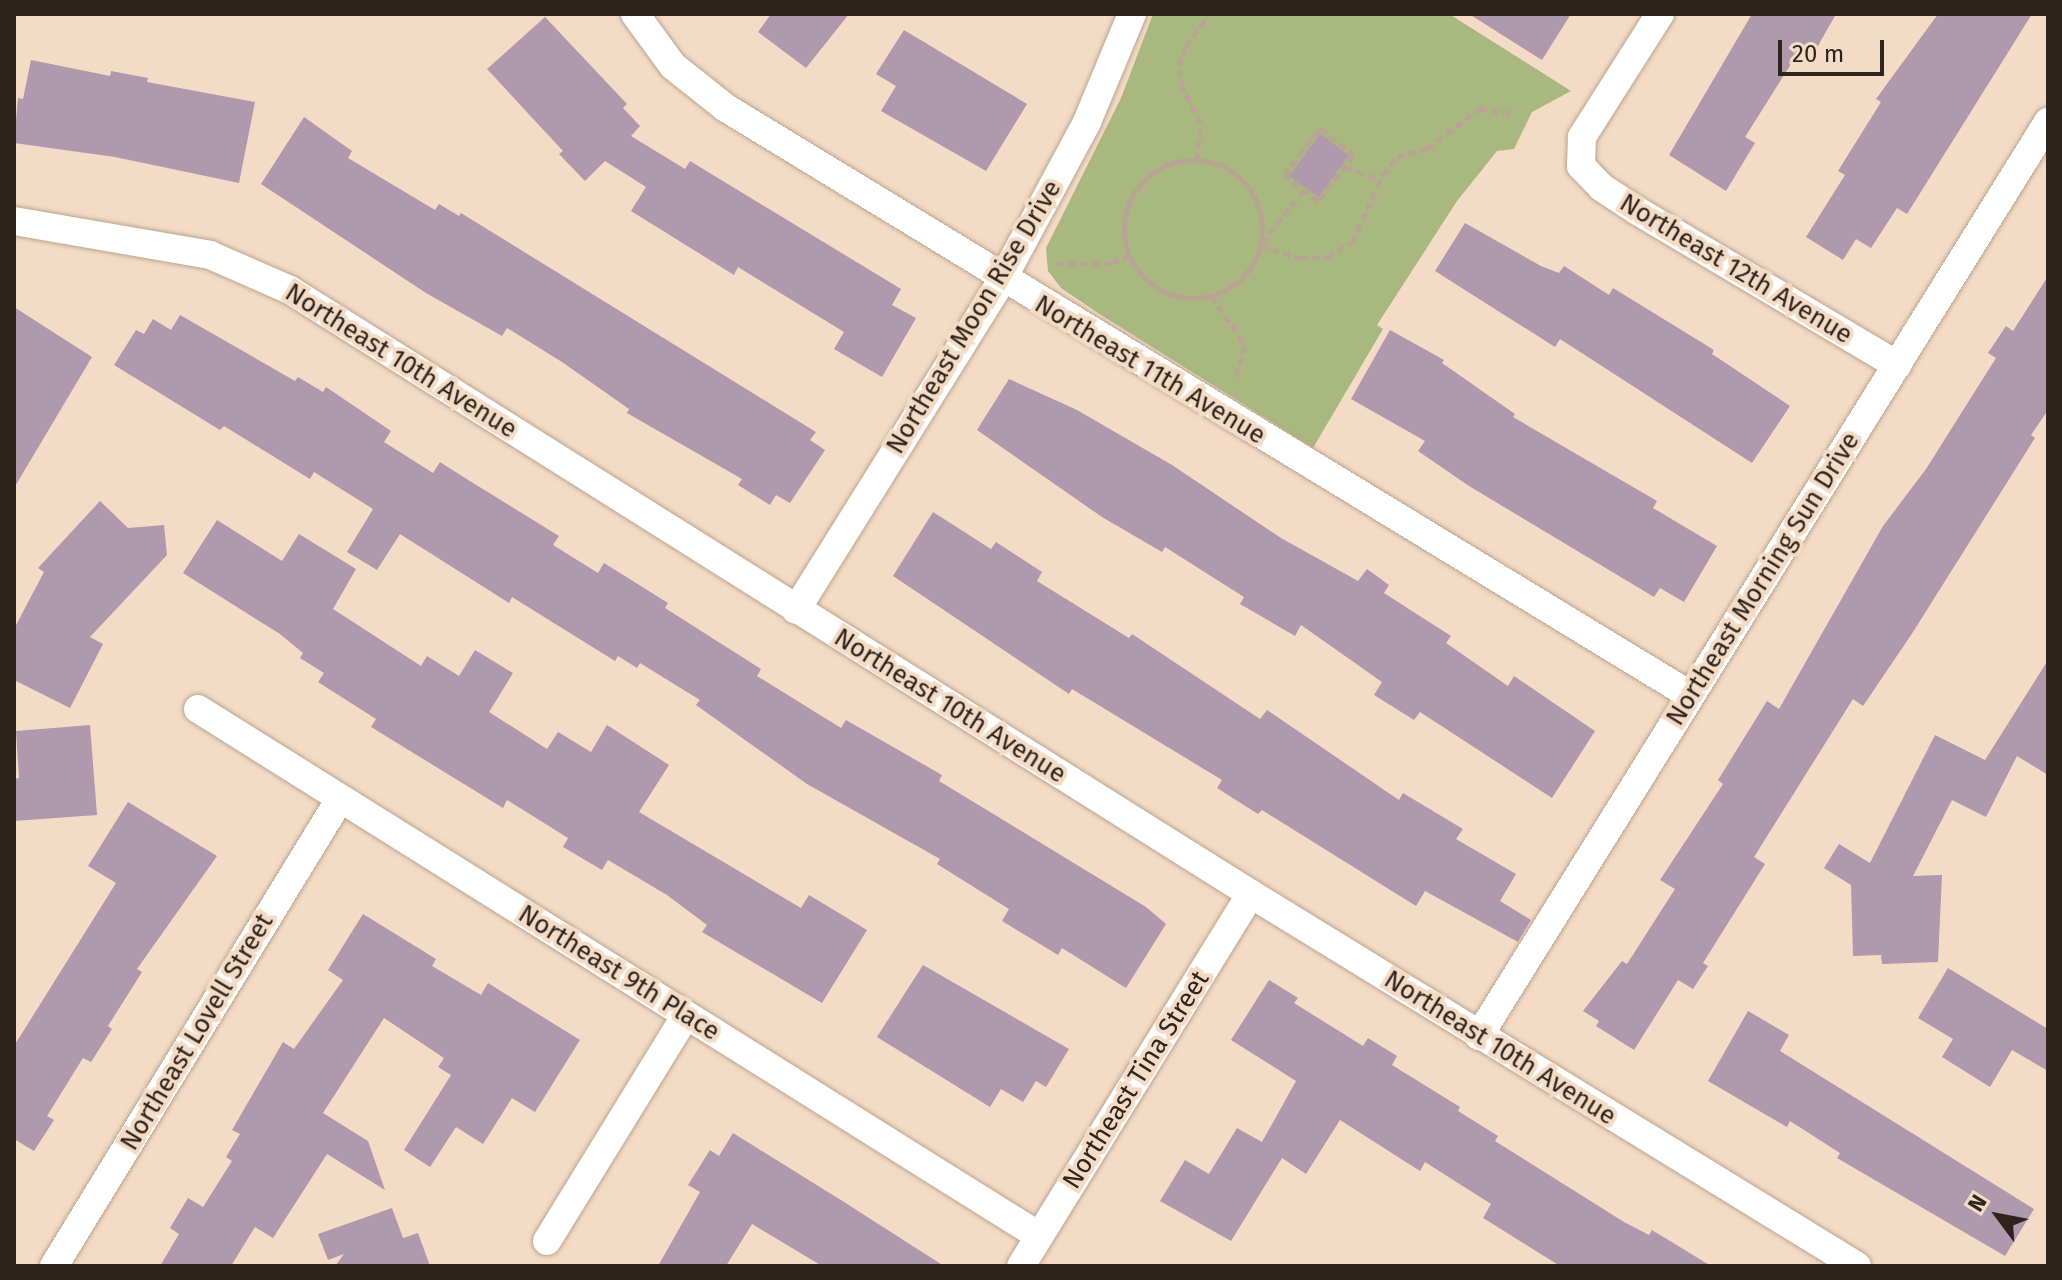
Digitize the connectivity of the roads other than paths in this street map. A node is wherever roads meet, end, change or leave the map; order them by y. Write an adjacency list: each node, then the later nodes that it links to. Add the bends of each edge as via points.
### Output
1 (635, 14): 6 (street, Northeast 11th Avenue, via 673,66 726,108)
2 (1132, 14): 6 (street, Northeast Moon Rise Drive, via 1087,122)
3 (1660, 14): 7 (street, Northeast 12th Avenue, via 1582,137 1581,166 1636,210)
4 (2048, 122): 7 (street, Northeast Morning Sun Drive)
5 (14, 221): 8 (street, Northeast 10th Avenue, via 210,255 290,290)
6 (1002, 280): 8 (street, Northeast Moon Rise Drive); 9 (street, Northeast 11th Avenue)
7 (1897, 365): 9 (street, Northeast Morning Sun Drive)
8 (796, 610): 12 (street, Northeast 10th Avenue)
9 (1690, 695): 14 (street, Northeast Morning Sun Drive)
10 (198, 709): 11 (street, Northeast 9th Place)
11 (340, 799): 13 (street, Northeast 9th Place); 17 (street, Northeast Lovell Street)
12 (1251, 894): 14 (street, Northeast 10th Avenue); 15 (street, Northeast Tina Street)
13 (686, 1015): 15 (street, Northeast 9th Place); 16 (street)
14 (1479, 1036): 19 (street, Northeast 10th Avenue)
15 (1039, 1236): 18 (street, Northeast Tina Street)
16 (547, 1241)
17 (54, 1266)
18 (1021, 1266)
19 (1857, 1266)

